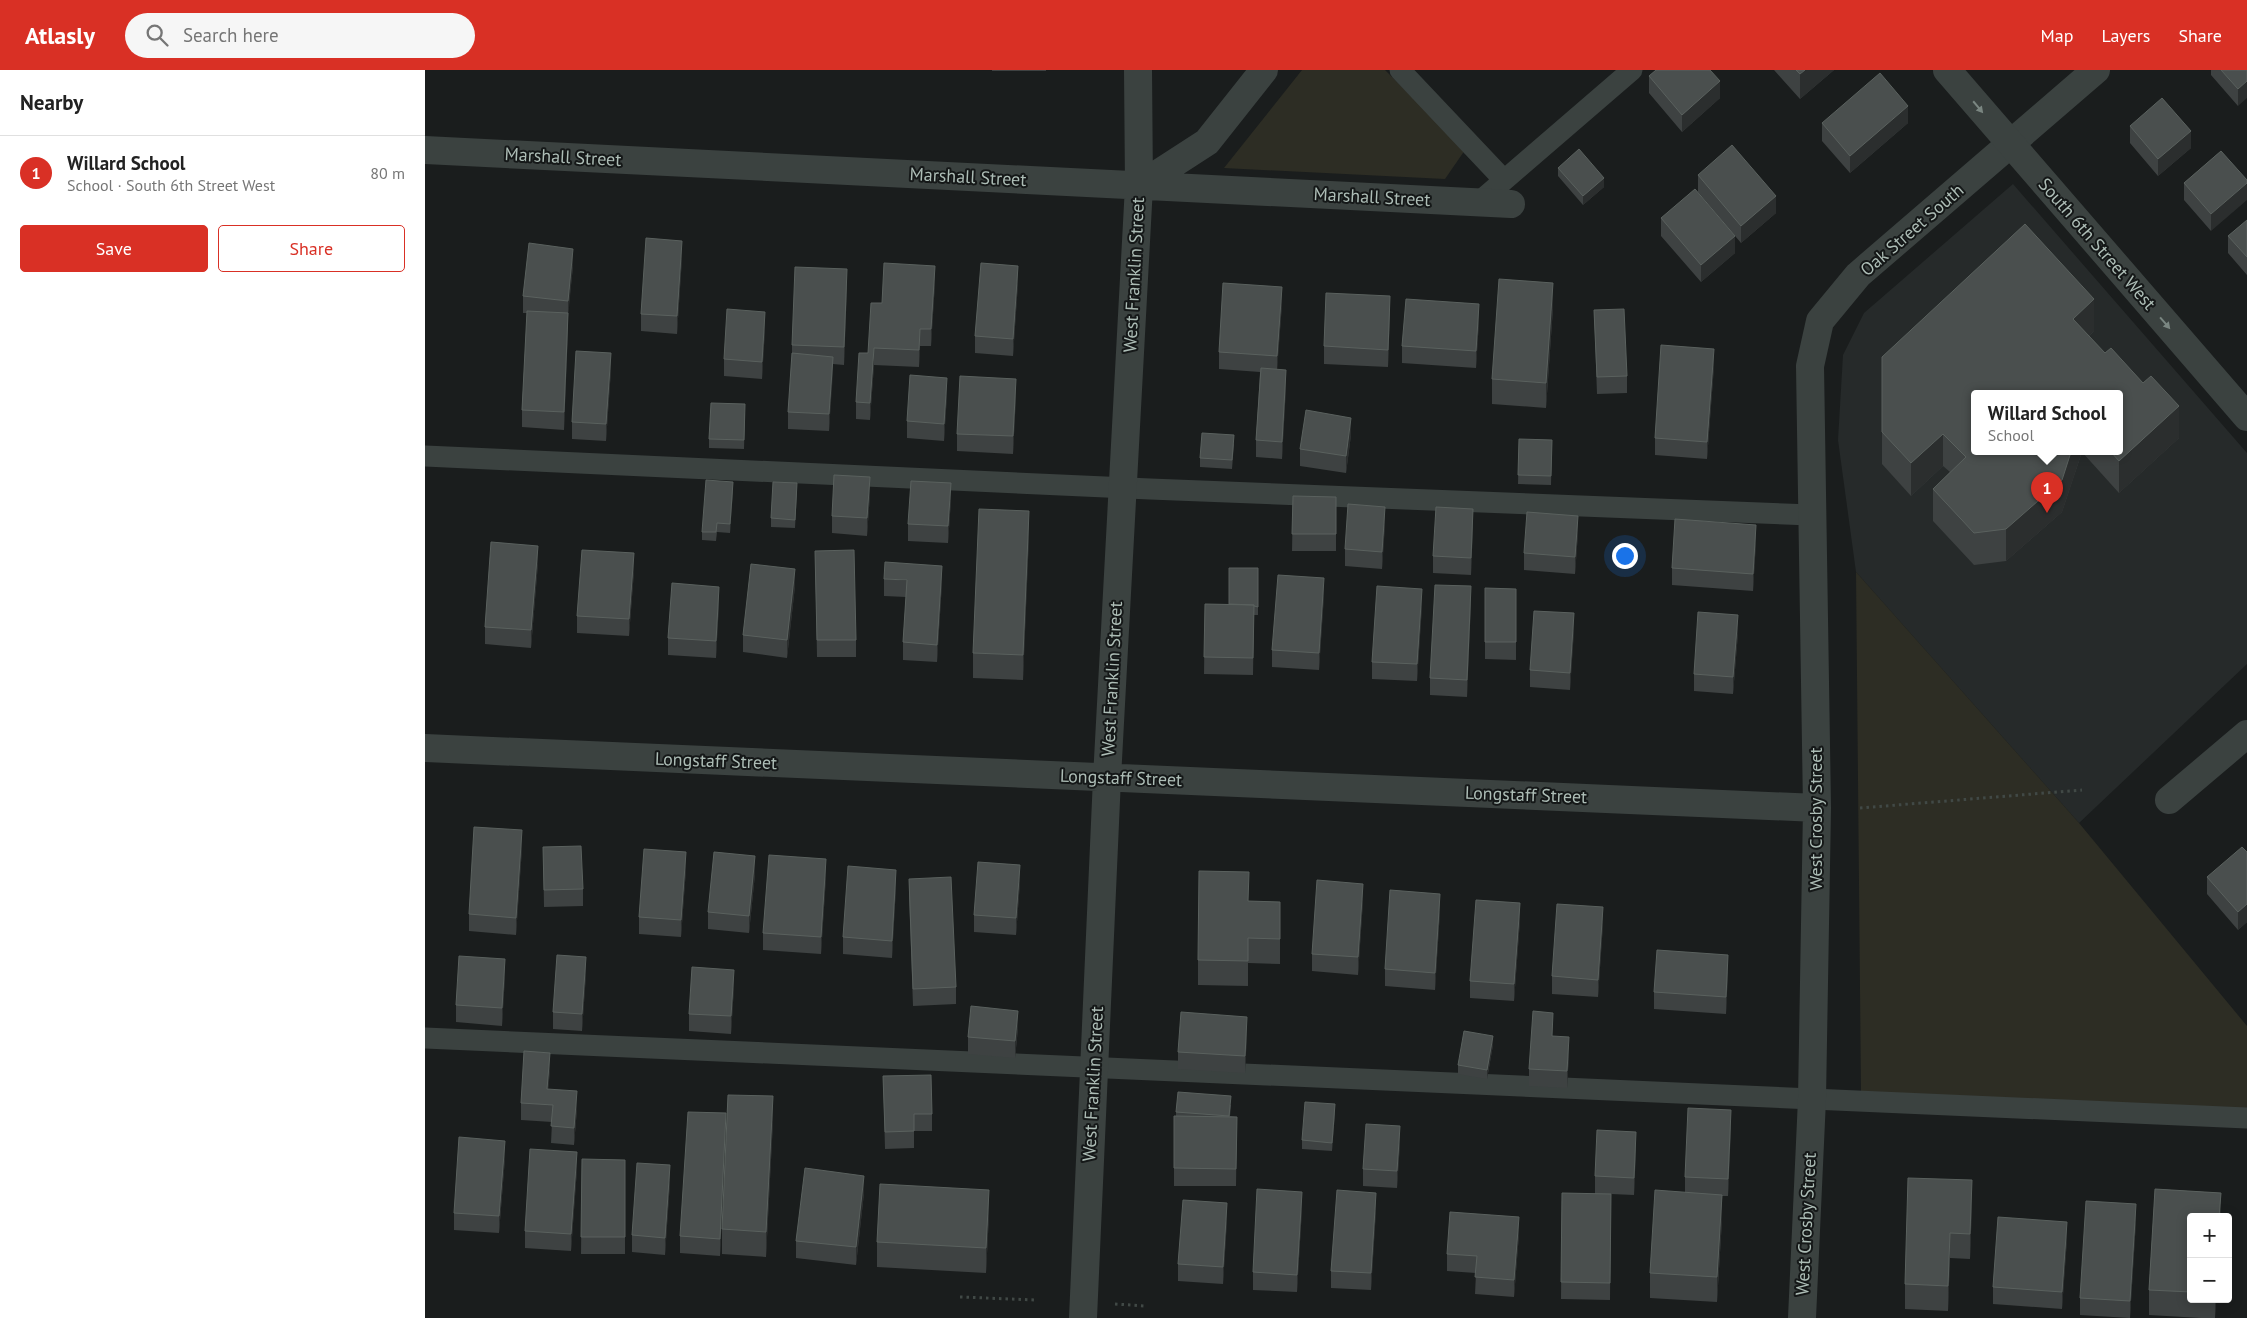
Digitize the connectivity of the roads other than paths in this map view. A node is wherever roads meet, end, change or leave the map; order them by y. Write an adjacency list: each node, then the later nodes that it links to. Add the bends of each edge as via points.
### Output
1 (1138, 70): 9 (street, West Franklin Street)
2 (1264, 70): 9 (street, via 1207,142)
3 (1401, 70): 10 (lane)
4 (1632, 70): 10 (lane)
5 (1947, 70): 7 (street, South 6th Street West, one-way to 7)
6 (2096, 70): 7 (street, Oak Street South)
7 (2011, 145): 11 (street, Oak Street South, via 1858,275); 12 (street, South 6th Street West, one-way to 12)
8 (425, 150): 9 (street, Marshall Street)
9 (1139, 186): 10 (street, Marshall Street, via 1479,202); 14 (street, West Franklin Street)
10 (1507, 192)
11 (1820, 321): 15 (street, West Crosby Street, via 1810,366)
12 (2247, 417)
13 (425, 456): 14 (lane)
14 (1123, 488): 15 (lane); 18 (street, West Franklin Street)
15 (1811, 515): 20 (street, West Crosby Street)
16 (2247, 734): 19 (street)
17 (425, 748): 18 (street, Longstaff Street)
18 (1107, 778): 20 (street, Longstaff Street); 22 (street, West Franklin Street)
19 (2169, 800)
20 (1817, 808): 23 (street, West Crosby Street)
21 (425, 1038): 22 (lane)
22 (1094, 1068): 23 (lane); 25 (street, West Franklin Street)
23 (1812, 1099): 24 (lane); 26 (street, West Crosby Street)
24 (2247, 1118)
25 (1083, 1318)
26 (1802, 1318)

